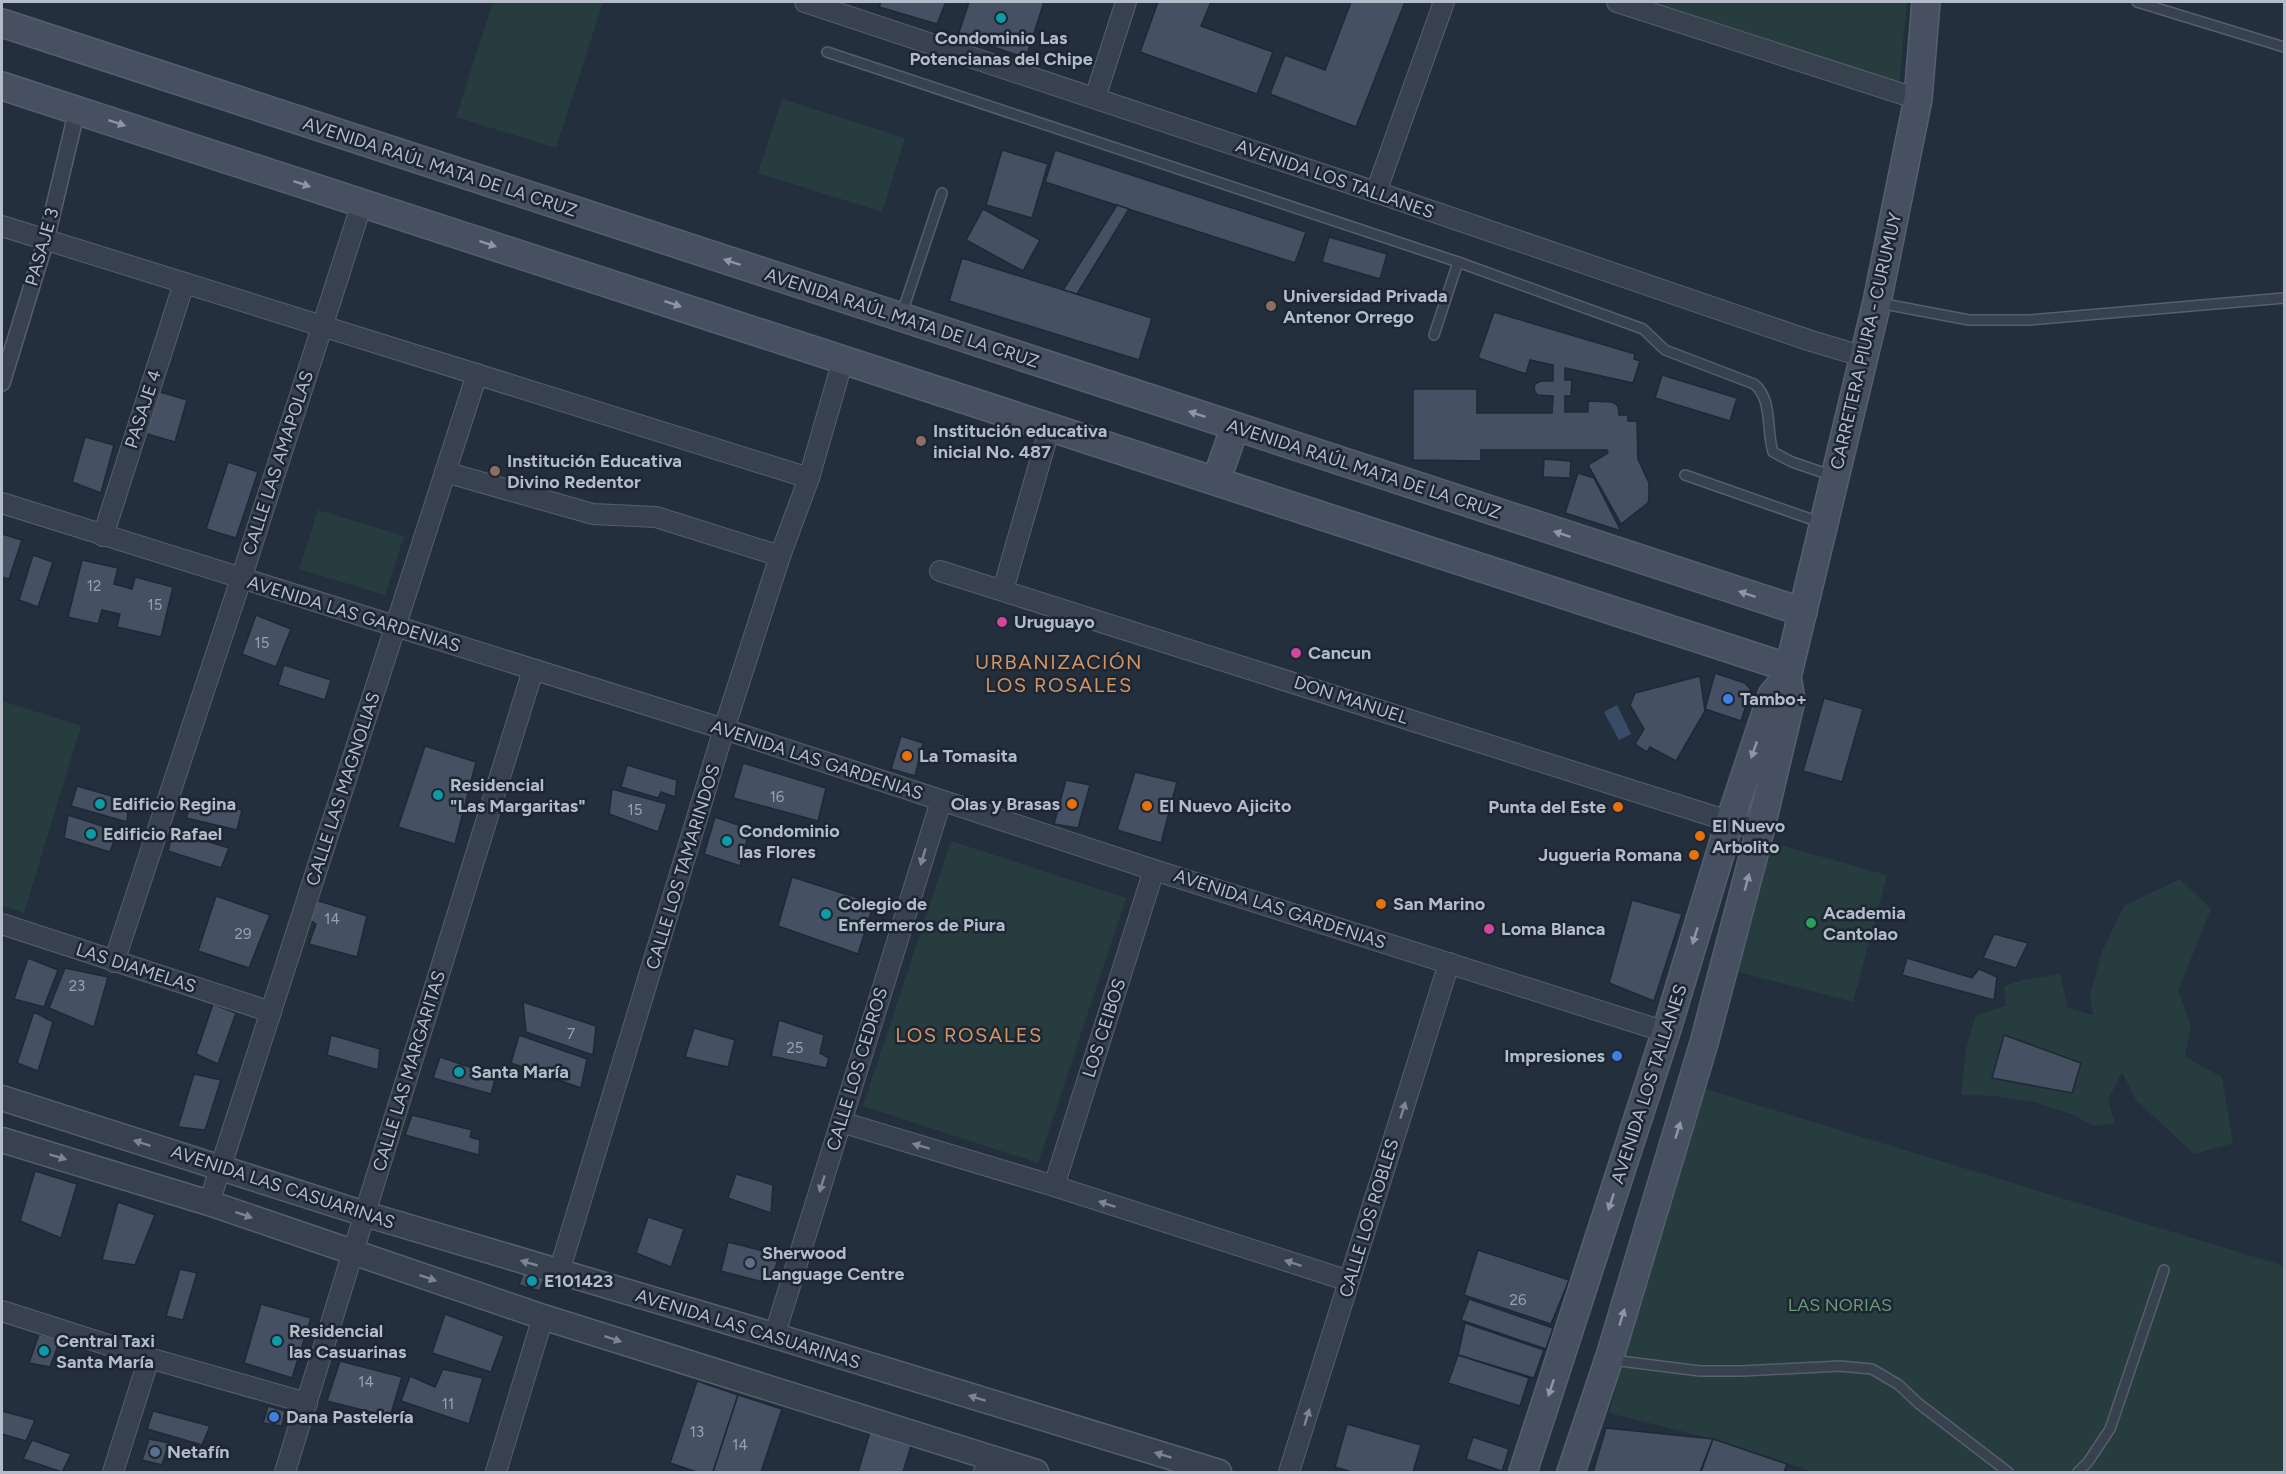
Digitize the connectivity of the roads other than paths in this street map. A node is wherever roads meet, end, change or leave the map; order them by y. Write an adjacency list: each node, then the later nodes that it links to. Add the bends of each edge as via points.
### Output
1 (805, 2): 11 (street, AVENIDA LOS TALLANES)
2 (1126, 2): 11 (street)
3 (1444, 2): 14 (street)
4 (1617, 2): 12 (street)
5 (1926, 2): 12 (main road, CARRETERA PIURA - CURUMUY)
6 (2137, 2): 8 (lane)
7 (2, 23): 23 (main road, AVENIDA RAÚL MATA DE LA CRUZ, one-way to 7)
8 (2284, 47)
9 (827, 52): 19 (lane)
10 (2, 86): 13 (main road)
11 (1095, 98): 14 (street, AVENIDA LOS TALLANES)
12 (1918, 99): 22 (main road, CARRETERA PIURA - CURUMUY)
13 (77, 110): 16 (main road, one-way to 16); 18 (street, PASAJE 3)
14 (1376, 192): 26 (street, AVENIDA LOS TALLANES)
15 (942, 193): 23 (lane)
16 (362, 203): 24 (street, CALLE LAS AMAPOLAS); 27 (main road, one-way to 27)
17 (2, 226): 18 (street)
18 (46, 240): 20 (street); 29 (street, PASAJE 3)
19 (1458, 262): 25 (lane); 34 (lane, via 1643,329 1665,350 1754,384 1765,399 1773,452)
20 (184, 283): 24 (street); 39 (street, PASAJE 4)
21 (2284, 298): 22 (lane, via 2029,320 1969,320)
22 (1877, 302): 26 (main road, CARRETERA PIURA - CURUMUY)
23 (901, 318): 31 (main road, AVENIDA RAÚL MATA DE LA CRUZ, one-way to 23)
24 (322, 326): 28 (street); 42 (street, CALLE LAS AMAPOLAS)
25 (1434, 335)
26 (1865, 357): 34 (main road, CARRETERA PIURA - CURUMUY)
27 (843, 360): 30 (main road); 35 (street, CALLE LOS TAMARINDOS)
28 (477, 374): 32 (street, CALLE LAS MAGNOLIAS); 35 (street)
29 (2, 382)
30 (1050, 427): 36 (main road); 43 (street)
31 (1235, 427): 36 (main road); 44 (main road, AVENIDA RAÚL MATA DE LA CRUZ, one-way to 31)
32 (445, 472): 40 (street, via 593,514 656,517); 45 (street, CALLE LAS MAGNOLIAS)
33 (1685, 476): 38 (lane)
34 (1836, 477): 38 (main road, CARRETERA PIURA - CURUMUY)
35 (809, 478): 40 (street, CALLE LOS TAMARINDOS)
36 (1216, 482): 47 (main road)
37 (2, 503): 39 (street, AVENIDA LAS GARDENIAS)
38 (1824, 524): 44 (main road, CARRETERA PIURA - CURUMUY)
39 (103, 536): 42 (street, AVENIDA LAS GARDENIAS)
40 (780, 556): 48 (street, CALLE LOS TAMARINDOS)
41 (940, 571): 43 (street, DON MANUEL)
42 (241, 579): 45 (street, AVENIDA LAS GARDENIAS); 54 (street, CALLE LAS AMAPOLAS)
43 (1003, 590): 50 (street, DON MANUEL)
44 (1803, 612): 47 (main road, CARRETERA PIURA - CURUMUY)
45 (395, 626): 46 (street, AVENIDA LAS GARDENIAS); 56 (street, CALLE LAS MAGNOLIAS)
46 (533, 670): 48 (street, AVENIDA LAS GARDENIAS); 64 (street, CALLE LAS MARGARITAS)
47 (1785, 685): 50 (main road, AVENIDA LOS TALLANES, one-way to 50); 51 (main road, AVENIDA LOS TALLANES)
48 (724, 729): 49 (street, AVENIDA LAS GARDENIAS); 67 (street, CALLE LOS TAMARINDOS)
49 (941, 801): 52 (street, AVENIDA LAS GARDENIAS); 59 (street, CALLE LOS CEDROS, one-way to 59)
50 (1730, 821): 51 (street, DON MANUEL); 57 (main road, AVENIDA LOS TALLANES, one-way to 57)
51 (1760, 831): 73 (main road, AVENIDA LOS TALLANES, one-way to 51, via 1700,1054)
52 (1154, 870): 55 (street, AVENIDA LAS GARDENIAS); 62 (street, LOS CEIBOS)
53 (2, 924): 54 (street, LAS DIAMELAS)
54 (114, 962): 56 (street, LAS DIAMELAS)
55 (1449, 963): 57 (street, AVENIDA LAS GARDENIAS); 68 (street, CALLE LOS ROBLES, one-way to 55)
56 (271, 1012): 61 (street, CALLE LAS MAGNOLIAS)
57 (1666, 1032): 82 (main road, AVENIDA LOS TALLANES, one-way to 82)
58 (2, 1098): 61 (street, AVENIDA LAS CASUARINAS, one-way to 58)
59 (841, 1122): 62 (street, one-way to 59); 71 (street, CALLE LOS CEDROS, one-way to 71)
60 (2, 1140): 63 (street, one-way to 63)
61 (220, 1168): 63 (street, CALLE LAS MAGNOLIAS); 64 (street, AVENIDA LAS CASUARINAS)
62 (1054, 1186): 68 (street, one-way to 62)
63 (209, 1203): 65 (street, one-way to 65)
64 (365, 1214): 65 (street, CALLE LAS MARGARITAS); 67 (street, AVENIDA LAS CASUARINAS, one-way to 64)
65 (353, 1253): 70 (street, one-way to 70); 74 (street, CALLE LAS MARGARITAS)
66 (2164, 1270): 85 (lane, via 2110,1429)
67 (559, 1272): 71 (street, AVENIDA LAS CASUARINAS)
68 (1349, 1281): 81 (street, CALLE LOS ROBLES, one-way to 68)
69 (2, 1311): 72 (street)
70 (543, 1317): 75 (street, one-way to 75); 78 (street)
71 (774, 1337): 80 (street, AVENIDA LAS CASUARINAS, one-way to 71)
72 (149, 1358): 74 (street); 76 (street)
73 (1609, 1360): 83 (main road, AVENIDA LOS TALLANES); 84 (lane, via 1700,1371 1840,1366 1872,1369 1899,1385)
74 (307, 1403): 77 (street, CALLE LAS MARGARITAS)
75 (986, 1465): 79 (street)
76 (113, 1473)
77 (285, 1473)
78 (496, 1473)
79 (1036, 1473)
80 (1219, 1473)
81 (1289, 1473)
82 (1523, 1473)
83 (1571, 1473)
84 (2008, 1473)
85 (2078, 1473)

